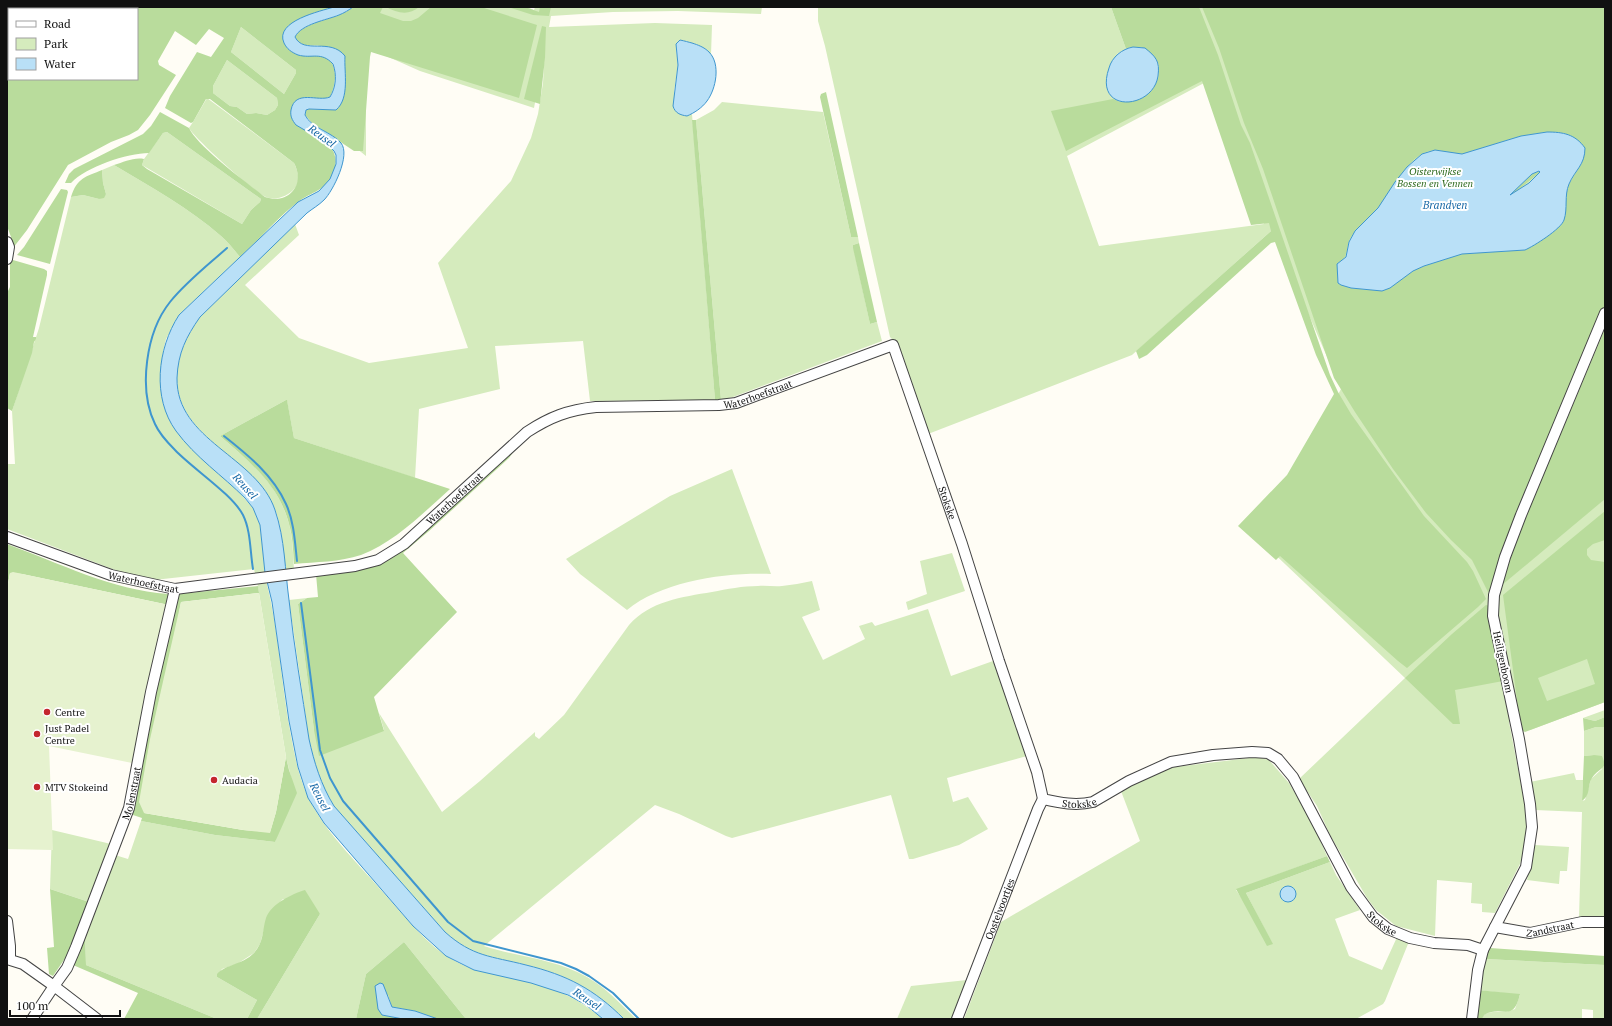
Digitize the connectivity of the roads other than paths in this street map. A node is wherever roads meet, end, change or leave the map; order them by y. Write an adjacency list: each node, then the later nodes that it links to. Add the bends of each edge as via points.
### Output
1 (7, 242): 2 (street)
2 (7, 259)
3 (1605, 313): 10 (street, Heiligenboom, via 1521,515 1494,595 1493,616 1519,739 1532,827 1526,867)
4 (893, 345): 6 (street, Waterhoefstraat, via 736,403 596,407 558,414 527,432 404,544 367,564); 7 (street, Stokske, via 962,544 1037,772)
5 (7, 537): 6 (street, Waterhoefstraat, via 111,575)
6 (176, 589): 13 (street, Molenstraat, via 151,692 129,808 76,947 67,968)
7 (1043, 799): 11 (street, Stokske, via 1081,805 1093,802 1129,781 1171,762 1252,752 1268,754 1278,759 1293,777 1351,887 1373,917 1393,932 1410,938 1434,943 1468,945); 16 (street, Oostelvoortjes)
8 (7, 921): 12 (street, via 10,946)
9 (1605, 922): 10 (street, Zandstraat, via 1582,922 1530,933)
10 (1495, 927): 11 (street, Heiligenboom)
11 (1483, 950): 17 (street, Heiligenboom)
12 (8, 959): 13 (street, via 23,964)
13 (54, 986): 14 (street, Molenstraat); 15 (street)
14 (32, 1019)
15 (97, 1019)
16 (957, 1019)
17 (1472, 1019)

